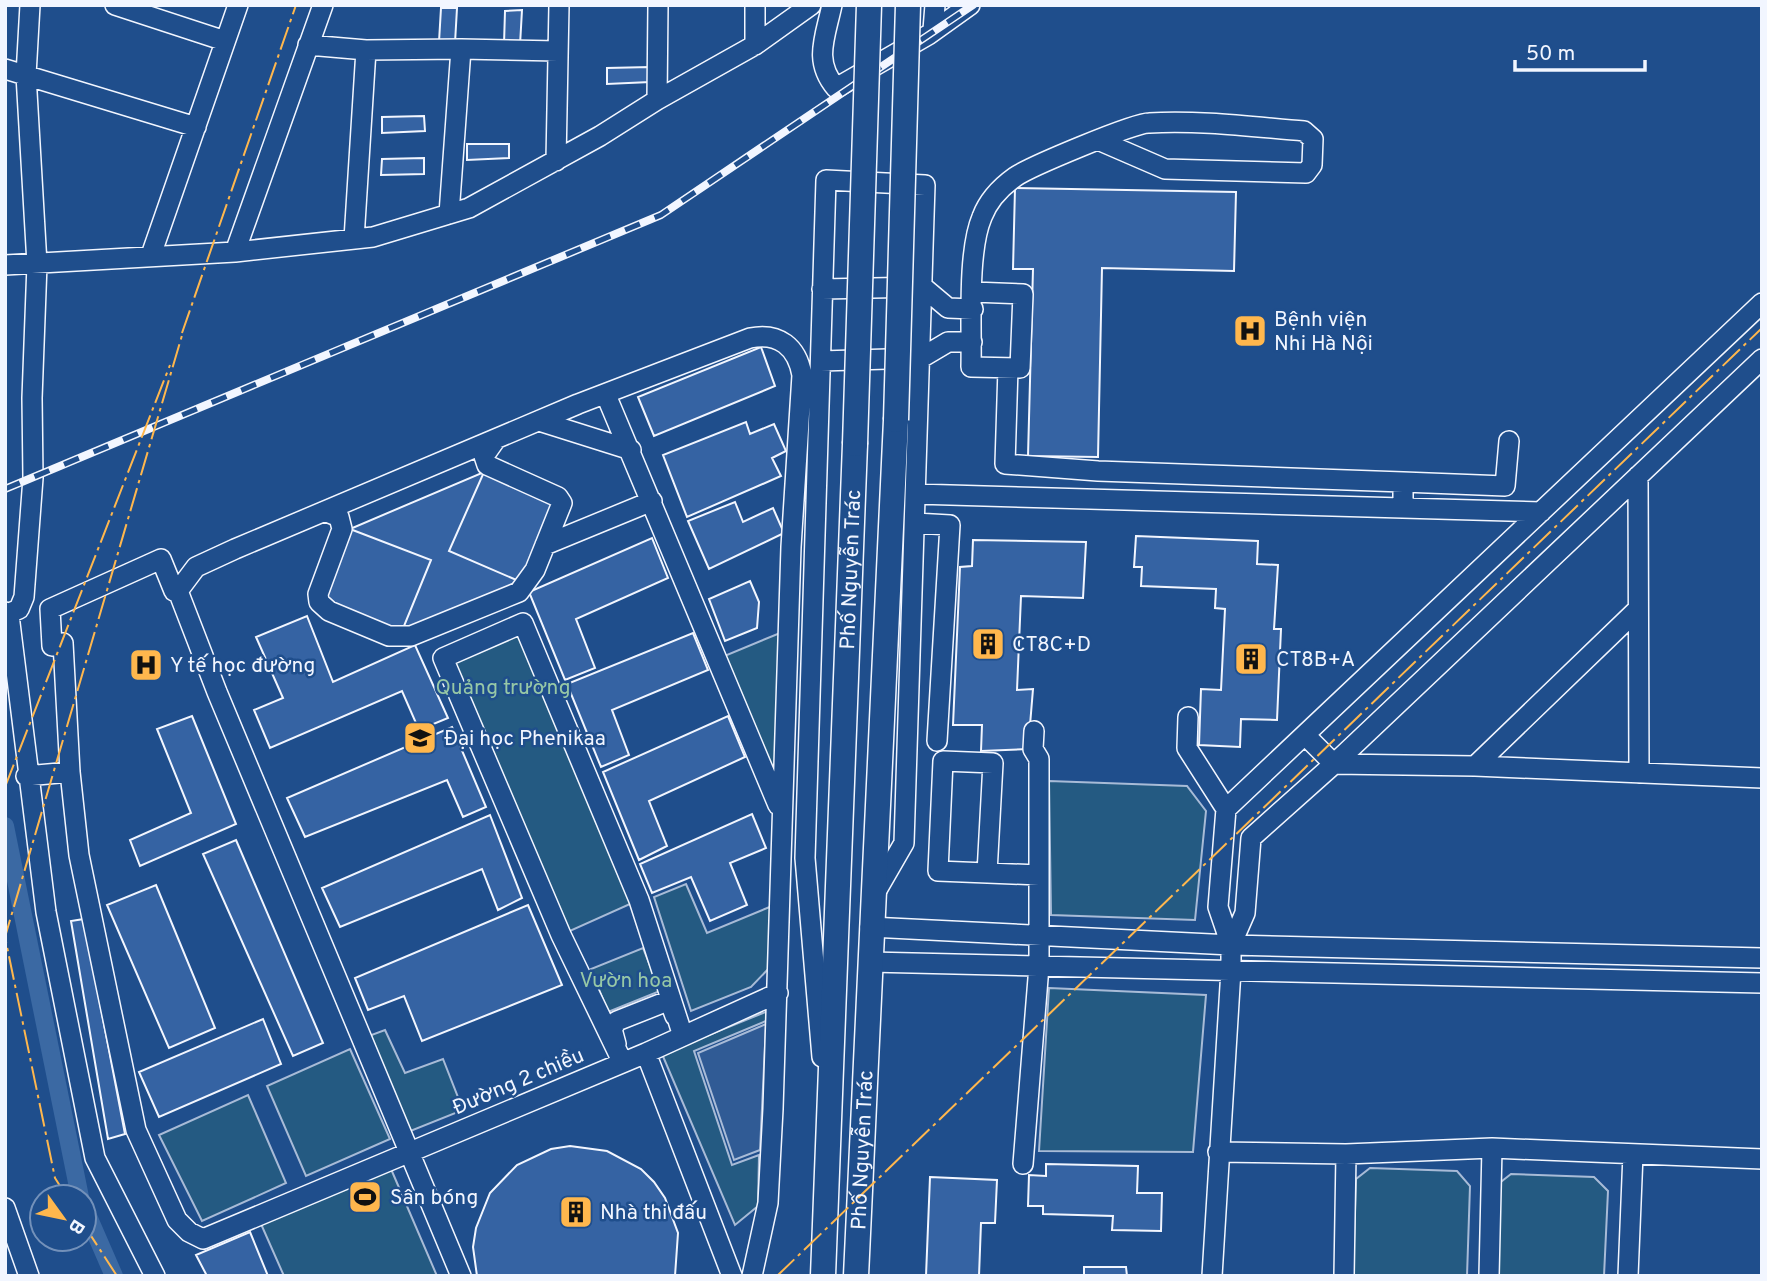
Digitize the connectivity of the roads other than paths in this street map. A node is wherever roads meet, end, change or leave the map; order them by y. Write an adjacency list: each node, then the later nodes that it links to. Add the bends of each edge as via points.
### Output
1 (30, 5): 22 (street)
2 (115, 5): 15 (street)
3 (238, 5): 15 (street)
4 (323, 5): 16 (street)
5 (559, 5): 20 (street)
6 (658, 5): 23 (street)
7 (755, 5): 17 (street)
8 (811, 5): 17 (street)
9 (832, 5): 14 (street, via 822,57 824,74 836,88)
10 (869, 5): 88 (main road, Phố Nguyễn Trác, bridge)
11 (908, 5): 75 (main road, Phố Nguyễn Trác, bridge, via 896,420)
12 (936, 5): 14 (street)
13 (970, 5): 14 (street)
14 (933, 30)
15 (225, 41): 24 (street)
16 (308, 45): 19 (street); 29 (street)
17 (755, 45): 23 (street)
18 (461, 49): 19 (street); 20 (street); 27 (street)
19 (366, 50): 28 (street)
20 (558, 51): 26 (street)
21 (5, 69): 22 (street)
22 (26, 75): 24 (street); 31 (street)
23 (657, 100): 26 (street)
24 (196, 127): 30 (street)
25 (1098, 141): 25 (street, via 1165,169 1306,173 1312,165 1313,139 1304,131 1146,122); 35 (street, via 1019,174 1004,185 982,217 975,239)
26 (555, 160): 27 (street, via 469,208)
27 (449, 214): 28 (street)
28 (354, 239): 29 (street)
29 (235, 252): 30 (street)
30 (151, 255): 31 (street)
31 (37, 264): 32 (street); 59 (street, via 26,583 19,609)
32 (5, 265)
33 (923, 287): 34 (street); 34 (street, Phố Nguyễn Trác, via 925,185 826,180); 35 (street, via 948,308); 38 (street, Phố Nguyễn Trác)
34 (822, 289): 40 (street, Phố Nguyễn Trác)
35 (973, 301): 37 (street); 41 (street, via 1023,294 1020,368)
36 (1762, 303): 53 (street)
37 (972, 342): 38 (street, via 948,342); 41 (street, via 971,366)
38 (921, 358): 40 (street); 49 (street, Phố Nguyễn Trác)
39 (1762, 359): 47 (street)
40 (821, 361): 88 (street, Phố Nguyễn Trác, via 805,858)
41 (1008, 368): 48 (street, via 1005,464)
42 (606, 395): 43 (street); 46 (street); 72 (street, via 759,336 778,339 797,356 802,375)
43 (539, 421): 44 (street); 46 (street)
44 (496, 439): 52 (street); 55 (street, via 484,456 487,465 562,501)
45 (1509, 441): 48 (street, via 1505,486)
46 (631, 450): 50 (street)
47 (1637, 476): 57 (street); 65 (street)
48 (1403, 482): 51 (street)
49 (916, 494): 51 (street); 54 (street, Phố Nguyễn Trác)
50 (652, 501): 55 (street); 72 (street)
51 (1403, 508): 53 (street)
52 (327, 512): 55 (street, via 339,517 342,529 319,602 329,611 398,638 519,592); 56 (street, via 205,562 188,575)
53 (1541, 512): 63 (street)
54 (915, 523): 58 (street, Phố Nguyễn Trác); 60 (street, via 950,525)
55 (545, 545)
56 (180, 589): 67 (street, via 174,591 161,559 50,609 52,646 63,643); 91 (street, via 181,604)
57 (1638, 609): 66 (street); 68 (street)
58 (913, 612): 60 (street); 75 (street, Phố Nguyễn Trác, via 904,844)
59 (6, 614): 69 (street)
60 (943, 614): 64 (street)
61 (1188, 717): 71 (street, via 1187,748)
62 (1034, 731): 74 (street, via 1033,748 1039,759)
63 (1305, 735): 65 (street); 71 (street)
64 (937, 741)
65 (1334, 764): 66 (street); 78 (street, via 1251,838 1245,913)
66 (1475, 766): 68 (street)
67 (70, 772): 69 (street); 91 (street, Đường 2 chiều, via 86,896 136,1130 183,1226 203,1239)
68 (1639, 773): 70 (street)
69 (26, 776): 98 (street, via 46,912 95,1158)
70 (1762, 779)
71 (1226, 809): 78 (street, via 1218,907)
72 (782, 816): 84 (street)
73 (987, 873): 73 (street, via 993,763 943,761 938,871); 74 (street)
74 (1039, 875): 77 (street)
75 (872, 900): 76 (main road, Phố Nguyễn Trác)
76 (870, 927): 77 (street); 80 (main road, Phố Nguyễn Trác)
77 (1040, 937): 78 (street); 81 (street)
78 (1231, 945): 79 (street); 82 (street)
79 (1762, 958)
80 (870, 962): 81 (street); 103 (main road, Phố Nguyễn Trác)
81 (1038, 965): 82 (street); 95 (street)
82 (1231, 970): 83 (street); 90 (street)
83 (1762, 983)
84 (778, 993): 85 (street, Đường 2 chiều); 101 (street, via 768,1203)
85 (683, 1036): 86 (street, Đường 2 chiều); 87 (street, via 668,1003 617,1021 612,1033); 87 (street, via 639,900 523,622 443,658 561,935)
86 (646, 1053): 87 (street, Đường 2 chiều); 100 (street)
87 (622, 1061): 91 (street, Đường 2 chiều)
88 (829, 1134): 102 (main road, Phố Nguyễn Trác)
89 (1492, 1148): 92 (street); 93 (street); 106 (street)
90 (1217, 1152): 92 (street); 104 (street)
91 (409, 1153): 99 (street)
92 (1346, 1154): 105 (street)
93 (1633, 1154): 94 (street); 107 (street)
94 (1762, 1159)
95 (1023, 1164)
96 (5, 1208): 97 (street)
97 (29, 1276)
98 (155, 1276)
99 (461, 1276)
100 (732, 1276)
101 (752, 1276)
102 (823, 1276)
103 (856, 1276)
104 (1212, 1276)
105 (1344, 1276)
106 (1489, 1276)
107 (1628, 1276)

